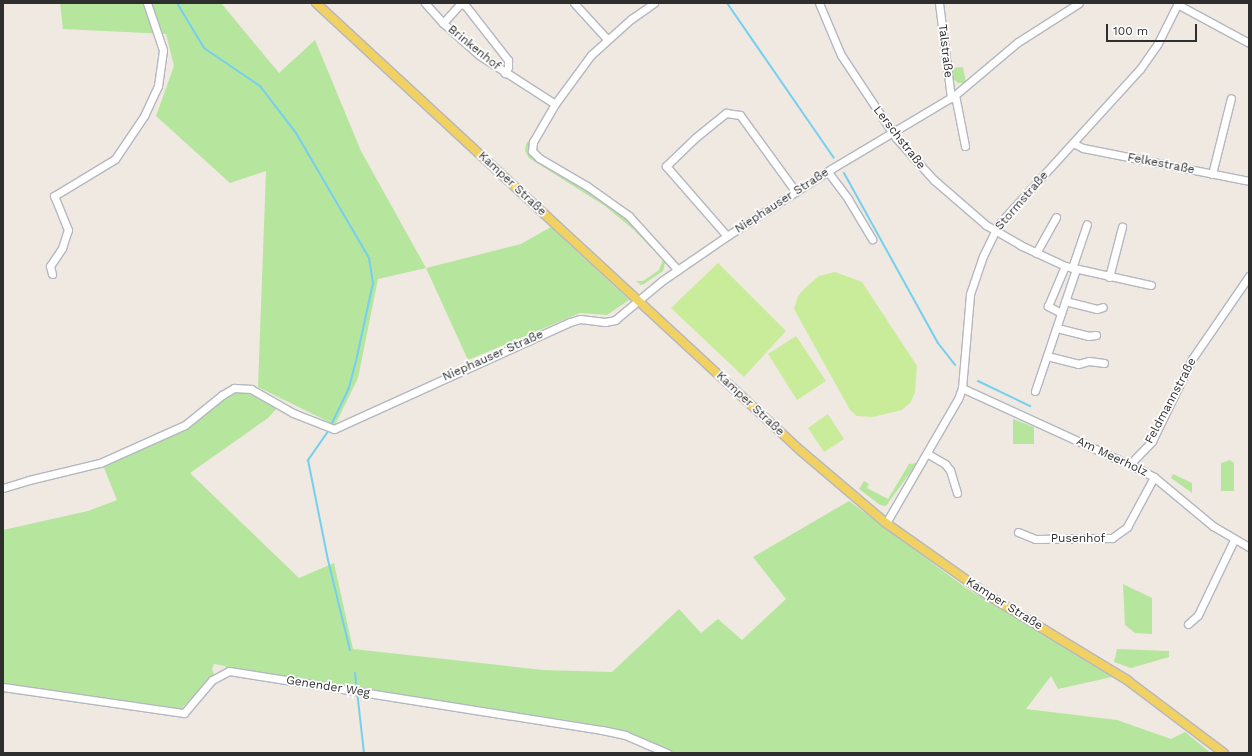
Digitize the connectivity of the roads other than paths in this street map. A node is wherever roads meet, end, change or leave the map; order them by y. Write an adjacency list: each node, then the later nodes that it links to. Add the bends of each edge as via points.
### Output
1 (146, 3): 33 (street, via 163,50 158,86 144,116 115,159 54,196 68,230 62,248 50,266)
2 (316, 3): 37 (main road, Kamper Straße)
3 (425, 3): 10 (street, Brinkenhof)
4 (574, 3): 11 (street)
5 (652, 3): 11 (street)
6 (820, 3): 17 (street, Lerschstraße, via 841,55)
7 (939, 3): 14 (street, Talstraße)
8 (1079, 3): 14 (street, Niephauser Straße, via 1018,42)
9 (1177, 4): 12 (street); 18 (street, Stormstraße, via 1157,45 1140,69)
10 (443, 23): 13 (street, Brinkenhof); 13 (street, Brinkenhof, via 460,4 465,5 508,60 508,67)
11 (607, 39): 16 (street, via 578,72)
12 (1249, 43)
13 (504, 73): 16 (street, Brinkenhof)
14 (953, 97): 17 (street, Niephauser Straße); 19 (street)
15 (1231, 98): 21 (street)
16 (555, 104): 32 (street, via 532,148 534,154 587,186 629,216)
17 (892, 132): 20 (street, Niephauser Straße); 27 (street, Lerschstraße, via 934,180)
18 (1073, 143): 21 (street, Felkestraße, via 1083,148); 27 (street, Stormstraße)
19 (965, 146)
20 (828, 172): 23 (street, Niephauser Straße); 29 (street)
21 (1212, 174): 22 (street, Felkestraße)
22 (1249, 181)
23 (796, 192): 28 (street, Niephauser Straße); 28 (street, via 740,115 726,114 695,138 666,166)
24 (1056, 218): 30 (street)
25 (1087, 224): 31 (street)
26 (1122, 228): 35 (street)
27 (995, 231): 30 (street, Lerschstraße); 45 (street, Stormstraße, via 970,294)
28 (727, 236): 32 (street, Niephauser Straße)
29 (872, 239)
30 (1036, 253): 31 (street, Lerschstraße)
31 (1071, 268): 35 (street, Lerschstraße); 38 (street); 40 (street, via 1048,306)
32 (678, 270): 37 (street, Niephauser Straße)
33 (52, 274)
34 (1249, 276): 48 (street, Feldmannstraße, via 1192,360 1152,441)
35 (1110, 277): 36 (street, Lerschstraße)
36 (1151, 285)
37 (640, 301): 50 (street, Niephauser Straße, via 615,320 605,322 580,319 570,322 334,429 293,413 251,389 234,388 185,425 107,460); 52 (main road, Kamper Straße, via 801,451)
38 (1065, 301): 39 (street, via 1097,309); 40 (street)
39 (1103, 307)
40 (1061, 313): 41 (street)
41 (1057, 328): 42 (street, via 1071,333); 43 (street)
42 (1096, 335)
43 (1047, 356): 44 (street, via 1078,364); 46 (street)
44 (1104, 363)
45 (962, 388): 47 (street, Stormstraße); 48 (street, Am Meerholz)
46 (1035, 391)
47 (928, 454): 51 (street, via 950,470); 52 (street, Stormstraße)
48 (1130, 464): 49 (street, Am Meerholz)
49 (1154, 477): 53 (street, Pusenhof, via 1127,527 1112,538 1035,539); 54 (street, Am Meerholz)
50 (3, 488)
51 (957, 492)
52 (886, 523): 59 (main road, Kamper Straße, via 989,596 1112,670)
53 (1018, 532)
54 (1234, 540): 55 (street, Am Meerholz); 56 (street, via 1198,615)
55 (1249, 547)
56 (1188, 624)
57 (3, 687): 58 (street, Genender Weg, via 184,713 212,680 229,671 602,730 626,735)
58 (667, 753)
59 (1224, 753)

